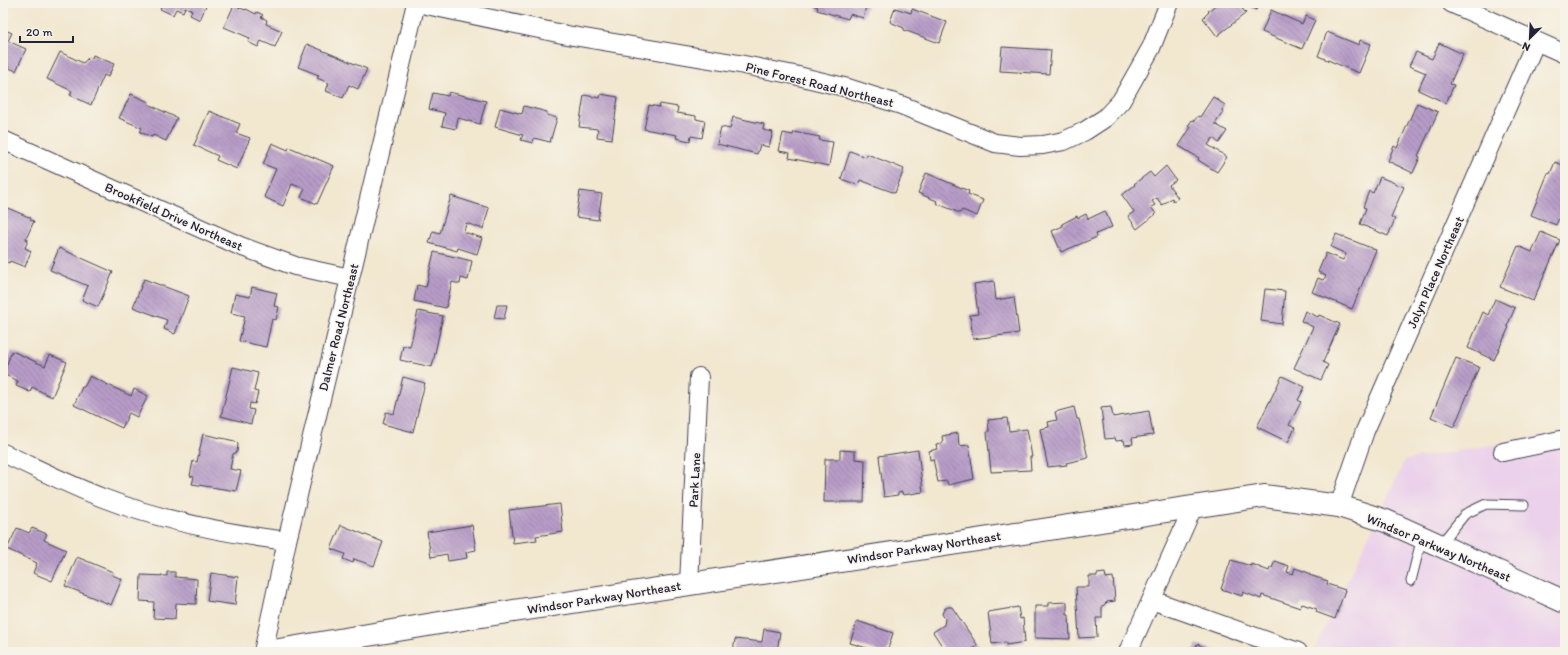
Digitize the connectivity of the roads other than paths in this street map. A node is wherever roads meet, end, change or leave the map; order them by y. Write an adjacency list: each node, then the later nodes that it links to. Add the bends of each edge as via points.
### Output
1 (416, 3): 2 (street, Pine Forest Road Northeast, via 567,35 794,75 848,88 901,105 995,143 1020,146 1064,141 1086,131 1105,118 1121,101 1151,48); 7 (street, Dalmer Road Northeast)
2 (1169, 3)
3 (1451, 3): 4 (street)
4 (1536, 41): 5 (street); 14 (street, Jolyn Place Northeast, via 1365,431)
5 (1565, 54)
6 (3, 140): 7 (street, Brookfield Drive Northeast, via 240,246 295,266)
7 (350, 278): 15 (street, Dalmer Road Northeast)
8 (699, 377): 18 (street, Park Lane)
9 (1565, 439): 10 (street)
10 (1502, 452)
11 (3, 453): 15 (street, via 102,498 147,513 240,535)
12 (1194, 505): 14 (street, Windsor Parkway Northeast, via 1264,496); 18 (street, Windsor Parkway Northeast); 19 (street)
13 (1524, 505): 16 (lane, via 1486,504 1465,514)
14 (1339, 506): 16 (street, Windsor Parkway Northeast, via 1386,521)
15 (287, 541): 21 (street, Dalmer Road Northeast)
16 (1431, 541): 17 (lane); 20 (street, Windsor Parkway Northeast)
17 (1411, 581)
18 (689, 584): 22 (street, Windsor Parkway Northeast)
19 (1152, 600): 23 (street); 24 (street)
20 (1565, 602)
21 (263, 652)
22 (267, 652)
23 (1128, 652)
24 (1298, 652)

